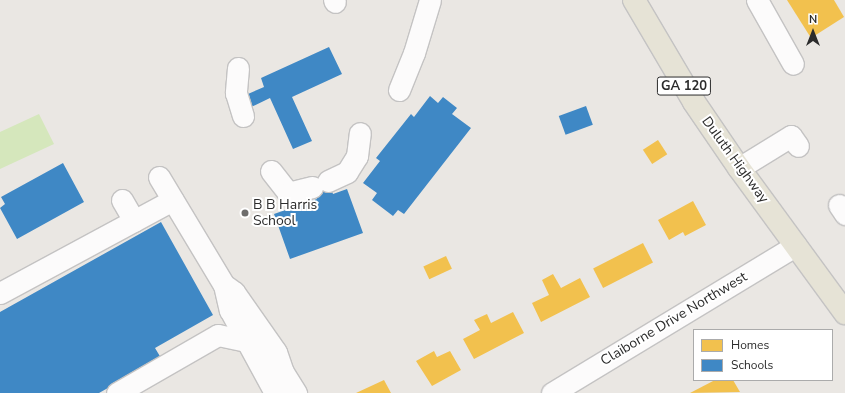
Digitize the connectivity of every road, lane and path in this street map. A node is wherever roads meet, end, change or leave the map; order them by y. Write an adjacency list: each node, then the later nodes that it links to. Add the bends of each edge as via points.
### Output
1 (430, 0): 6 (street, via 414,53)
2 (634, 0): 11 (main road, Duluth Highway / GA 120, via 694,102)
3 (757, 0): 4 (street)
4 (793, 64)
5 (238, 68): 7 (street, via 236,93)
6 (398, 90)
7 (243, 116)
8 (360, 133): 10 (street, via 357,156 347,172 320,184 288,193)
9 (798, 146): 11 (street, via 791,136)
10 (272, 165)
11 (739, 168): 16 (main road, Duluth Highway / GA 120)
12 (159, 177): 14 (street)
13 (122, 200): 15 (street)
14 (173, 200): 15 (street); 17 (street)
15 (134, 221): 18 (street)
16 (796, 245): 19 (main road, Duluth Highway / GA 120); 25 (street, Claiborne Drive Northwest)
17 (224, 285): 20 (street, via 230,310); 21 (street, via 234,292 276,352)
18 (0, 293)
19 (845, 313)
20 (246, 341): 21 (street); 22 (street, via 218,335); 23 (street)
21 (283, 372): 24 (street)
22 (117, 393)
23 (275, 393)
24 (296, 393)
25 (552, 393)

